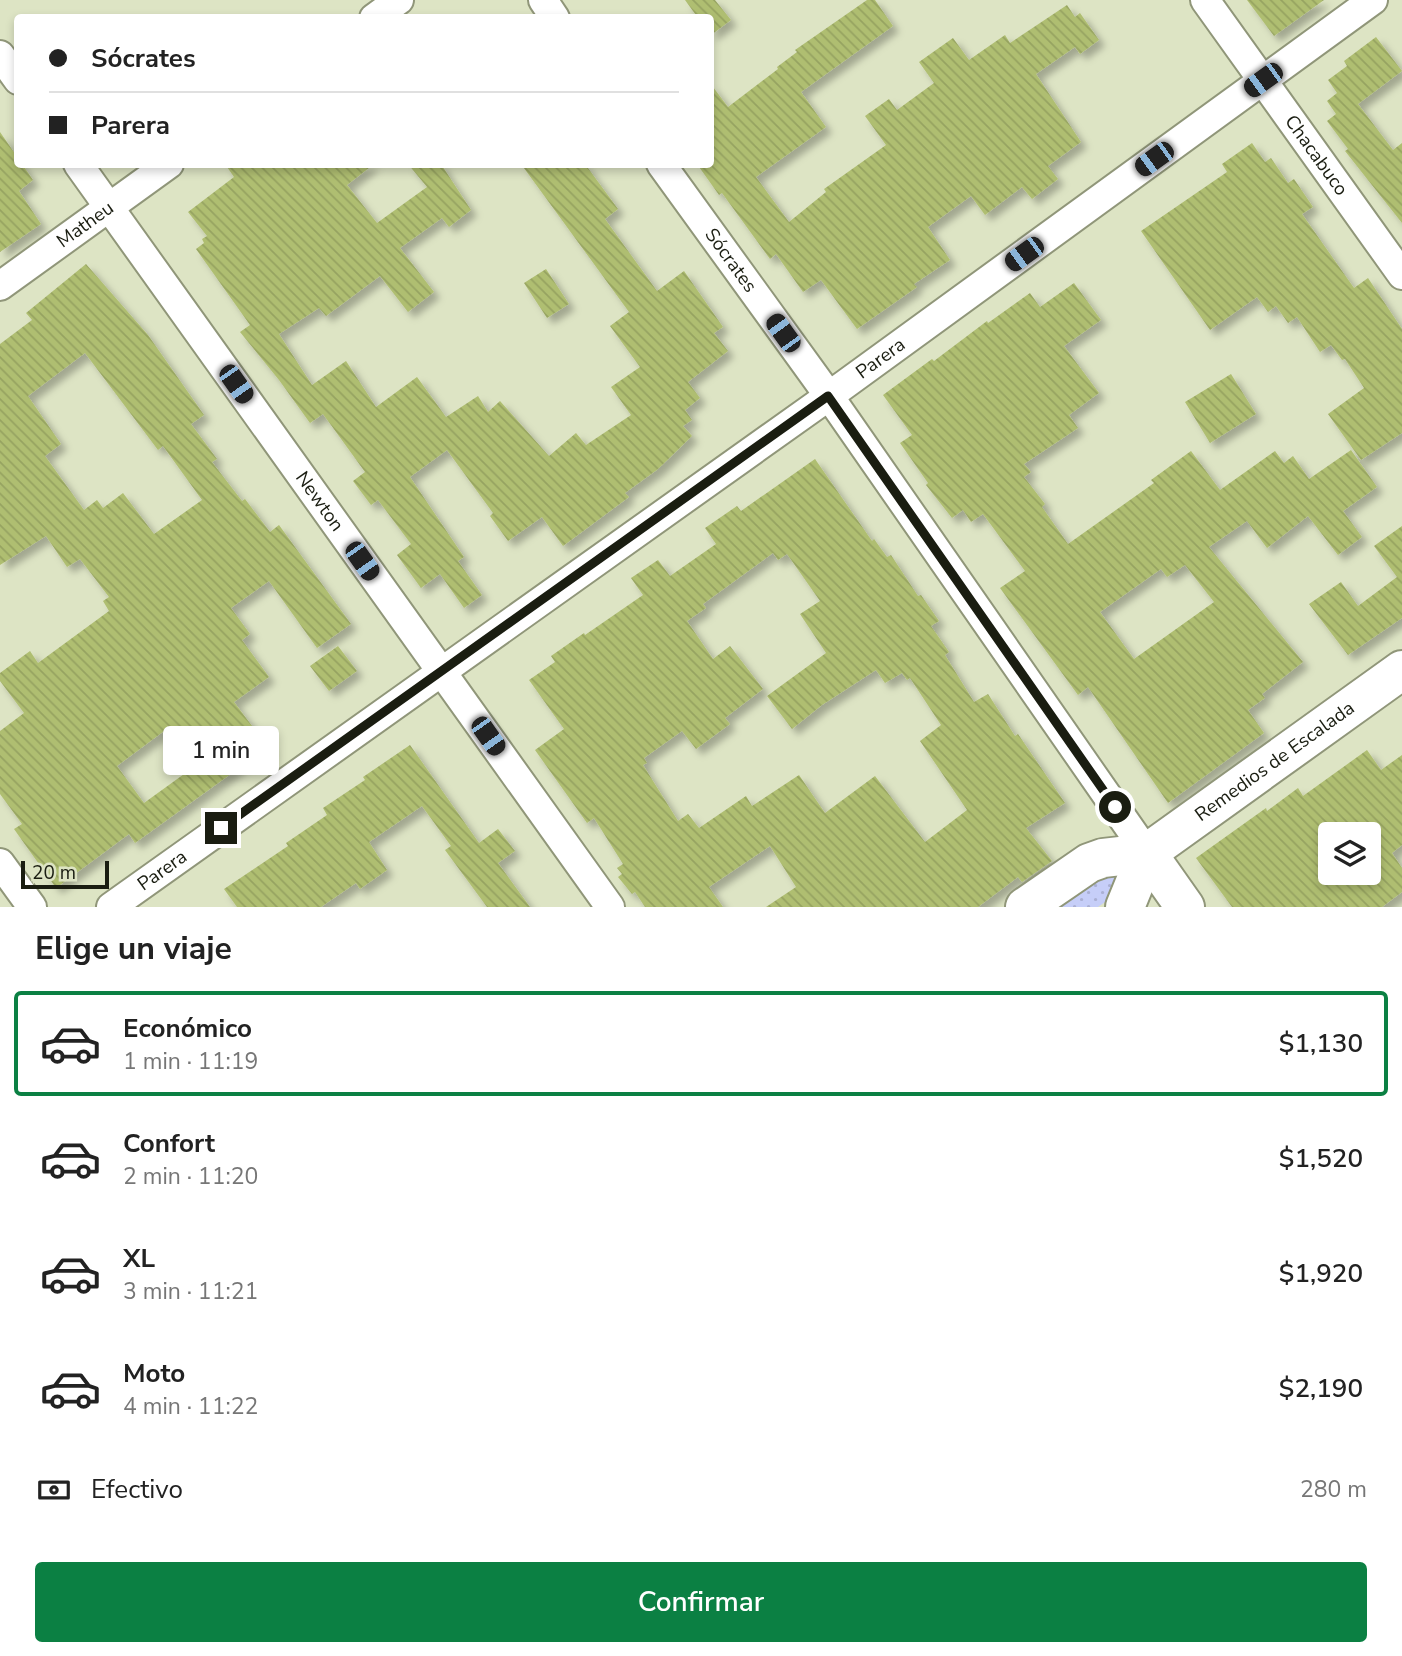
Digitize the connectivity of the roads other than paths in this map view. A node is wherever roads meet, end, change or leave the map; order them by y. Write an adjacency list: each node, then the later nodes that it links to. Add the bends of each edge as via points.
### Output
1 (399, 0): 4 (street)
2 (1205, 0): 7 (street, Chacabuco)
3 (1373, 0): 7 (street, Parera)
4 (380, 14)
5 (0, 55): 6 (street)
6 (14, 74)
7 (1263, 80): 12 (street, Chacabuco); 14 (street, Parera)
8 (81, 168): 11 (street, Newton)
9 (164, 168): 11 (street, Matheu)
10 (664, 168): 14 (street, Sócrates)
11 (109, 208): 13 (street, Matheu); 16 (street, Newton)
12 (1402, 275)
13 (0, 286)
14 (828, 396): 16 (street, Parera); 17 (street, Sócrates)
15 (1402, 670): 17 (main road, Remedios de Escalada)
16 (442, 672): 20 (street, Parera); 21 (street, Newton)
17 (1147, 853): 22 (main road, Remedios de Escalada, via 1088,863); 23 (main road); 24 (main road, Sócrates)
18 (0, 863): 19 (street)
19 (32, 907)
20 (111, 907)
21 (610, 907)
22 (1025, 907)
23 (1125, 907)
24 (1185, 907)

